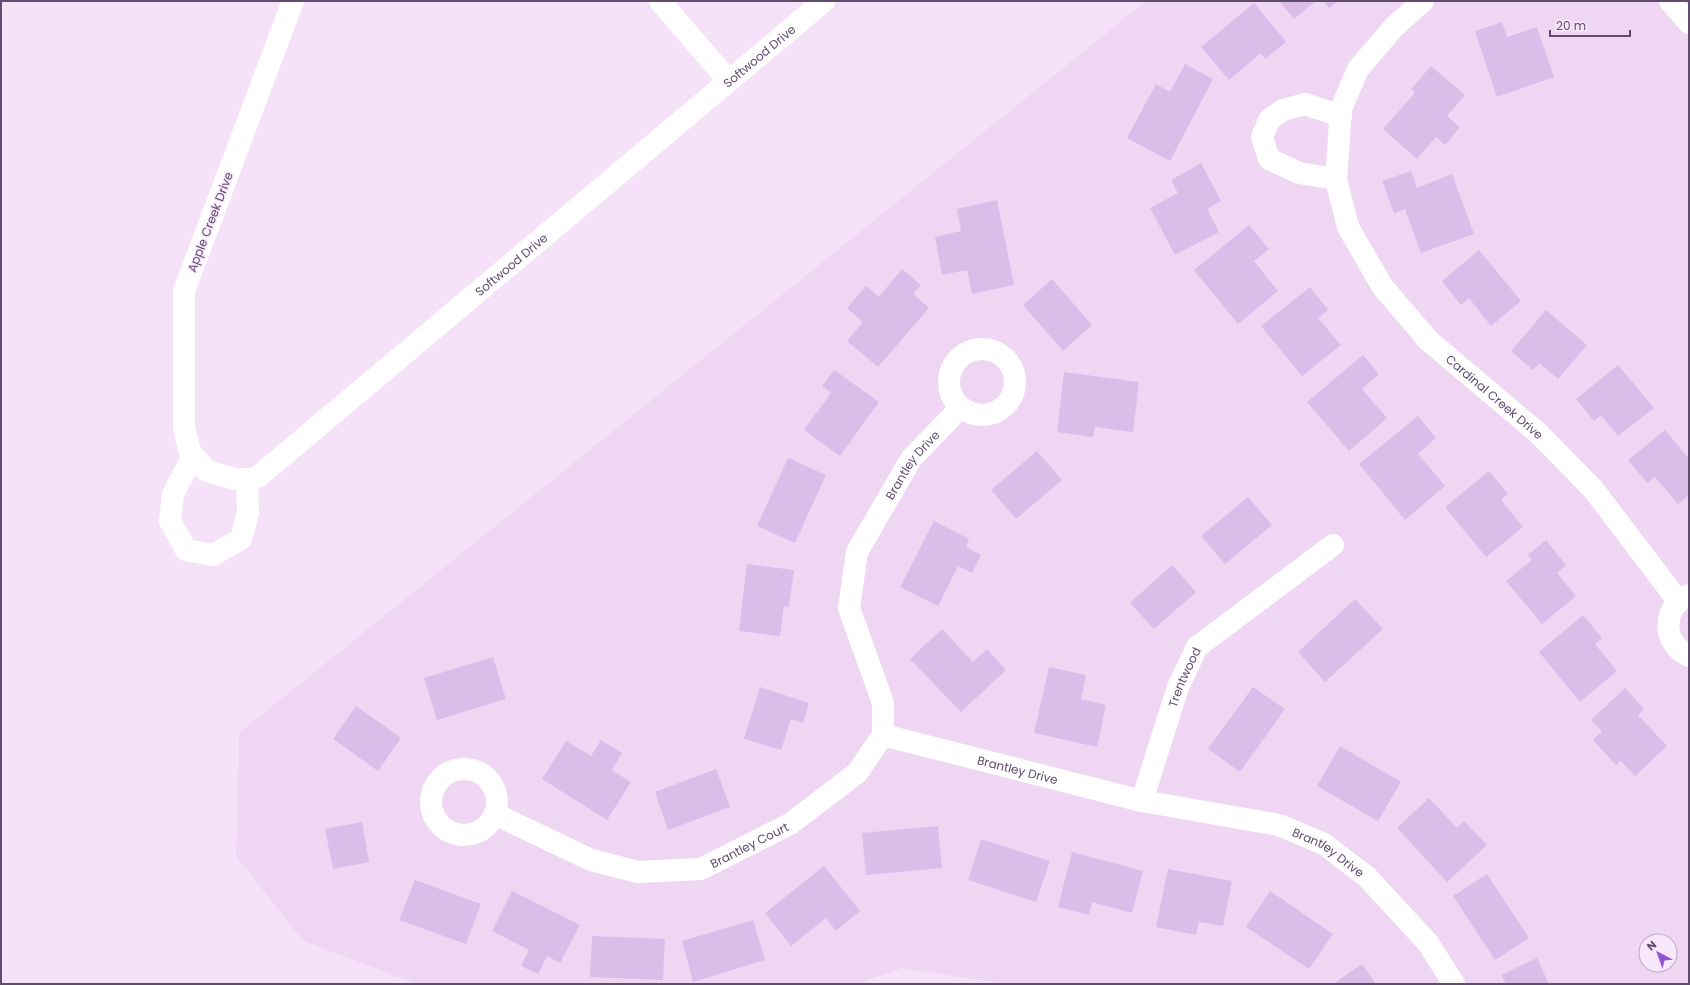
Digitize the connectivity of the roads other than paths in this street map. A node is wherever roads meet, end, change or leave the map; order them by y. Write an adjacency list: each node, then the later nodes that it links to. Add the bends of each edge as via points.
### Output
1 (293, 1): 11 (street, Apple Creek Drive, via 184,291 184,429)
2 (660, 1): 7 (street)
3 (824, 1): 7 (street, Softwood Drive)
4 (1423, 1): 8 (street, Cardinal Creek Drive, via 1394,26 1358,69)
5 (1670, 1): 6 (street)
6 (1689, 23)
7 (728, 80): 12 (street, Softwood Drive, via 259,476)
8 (1340, 116): 9 (street, Cardinal Creek Drive); 9 (street, via 1305,104 1283,110 1270,119 1262,137 1269,159 1299,173)
9 (1336, 179): 14 (street, Cardinal Creek Drive, via 1348,227 1382,286 1428,340 1538,433 1593,489)
10 (961, 407): 16 (street, Brantley Drive, via 911,458 857,552 849,608 883,703)
11 (191, 454): 12 (street, Softwood Drive, via 207,471 235,480); 12 (street, via 173,494 170,521 186,550 213,556 241,539 248,512)
12 (247, 479)
13 (1334, 545): 17 (street, Trentwood, via 1198,646 1178,687)
14 (1684, 598): 15 (street, Cardinal Creek Drive, via 1671,611 1668,630 1670,639 1676,647)
15 (1689, 656)
16 (883, 735): 17 (street, Brantley Drive); 18 (street, Brantley Court, via 857,773 790,824 701,869 638,872 591,860)
17 (1142, 801): 19 (street, Brantley Drive, via 1279,825 1324,844 1367,877 1428,943)
18 (495, 814)
19 (1454, 984)

